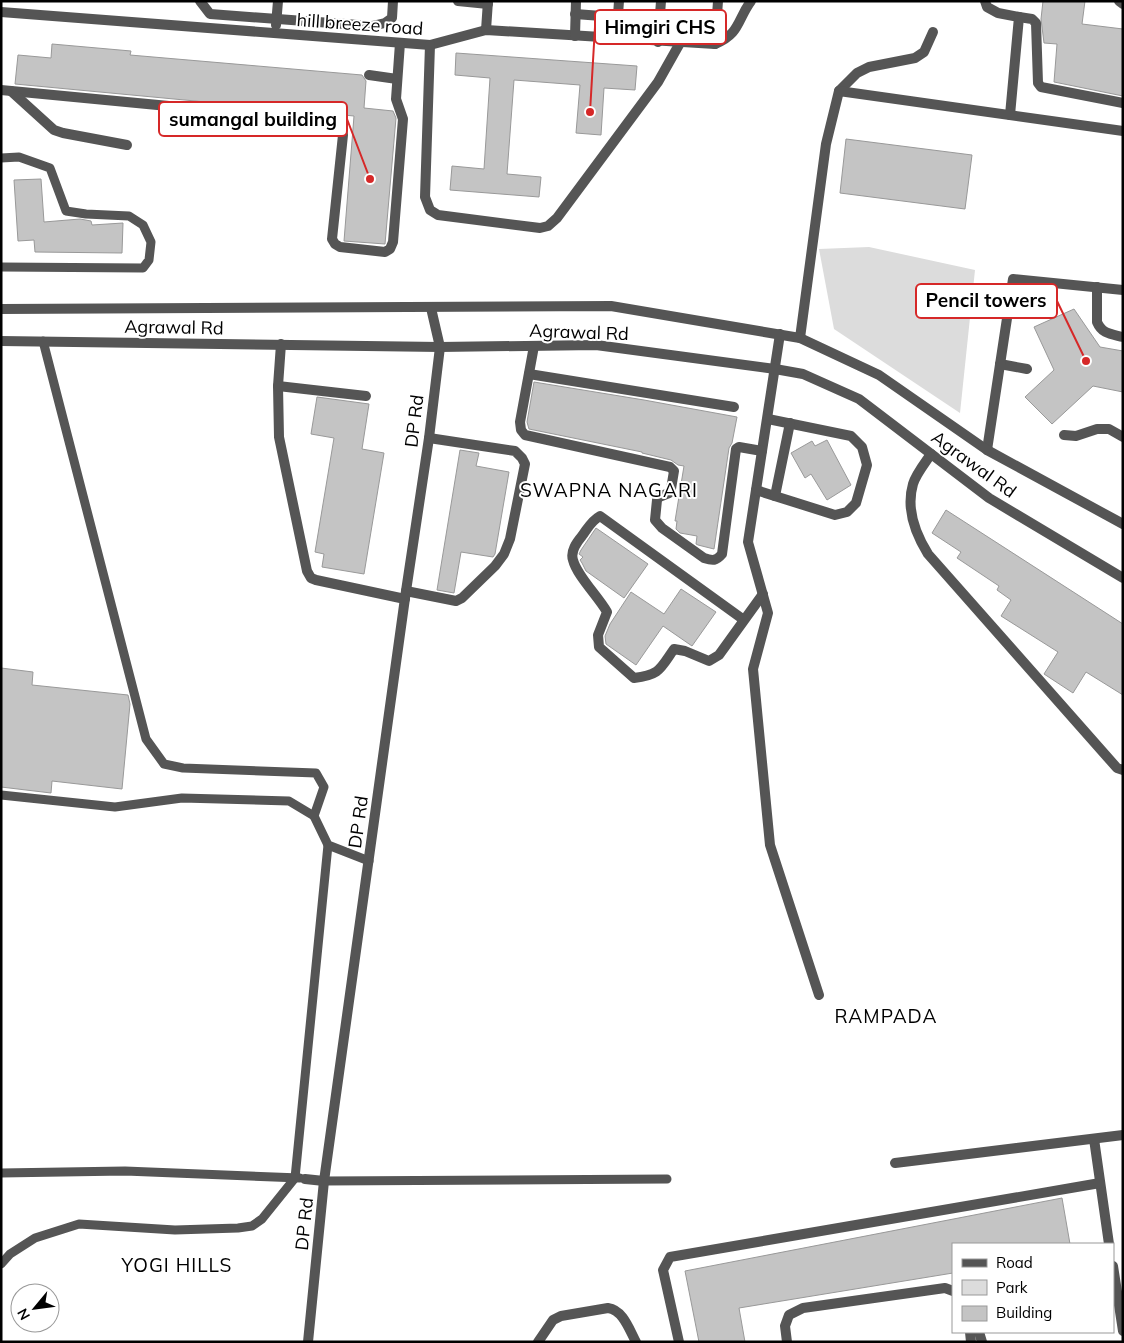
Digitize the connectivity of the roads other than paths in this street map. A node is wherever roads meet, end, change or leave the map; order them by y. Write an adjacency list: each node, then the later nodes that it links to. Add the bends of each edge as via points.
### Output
1 (200, 1): 17 (street, via 210,14)
2 (278, 1): 17 (street)
3 (393, 1): 17 (street, via 392,18 372,26)
4 (458, 1): 12 (street)
5 (576, 1): 15 (street)
6 (619, 1): 15 (street, via 615,17)
7 (661, 1): 19 (street)
8 (718, 1): 20 (street)
9 (751, 1): 28 (street, via 727,39)
10 (985, 1): 16 (street, via 987,7 998,13)
11 (1119, 1): 13 (street)
12 (488, 3): 21 (street)
13 (1123, 4)
14 (1, 12): 23 (street, hill breeze road)
15 (575, 14): 24 (street)
16 (1019, 17): 34 (street, via 1036,23 1038,83 1041,87); 35 (street)
17 (277, 19): 23 (street)
18 (644, 20): 19 (street)
19 (660, 21): 20 (street); 25 (street)
20 (717, 25): 28 (street)
21 (486, 30): 24 (street, hill breeze road); 29 (street, hill breeze road)
22 (934, 32): 33 (street, via 920,55 869,67 857,73)
23 (276, 33): 26 (street, hill breeze road)
24 (574, 36): 25 (street, hill breeze road)
25 (658, 42): 27 (street, hill breeze road)
26 (400, 43): 29 (street, hill breeze road); 31 (street)
27 (680, 43): 28 (street, hill breeze road); 29 (street, via 658,82 557,218 540,228 438,215 430,210 424,197)
28 (714, 44)
29 (430, 46)
30 (369, 75): 31 (street)
31 (397, 79): 32 (street, via 396,99 403,119 393,242 385,252 340,247 332,239 343,135 342,127 336,122)
32 (6, 90): 37 (street, via 54,130)
33 (839, 91): 35 (street); 46 (street, via 826,144)
34 (1123, 103)
35 (1010, 114): 36 (street)
36 (1123, 130)
37 (127, 145)
38 (1, 158): 39 (lane, via 20,157 50,168 66,211 129,216 143,225 151,242 149,260 143,268)
39 (1, 266)
40 (1097, 287): 41 (street); 45 (street, via 1097,322 1104,332); 52 (street, via 1013,279)
41 (1123, 290)
42 (431, 308): 43 (street, Agrawal Rd); 44 (street, Agrawal Rd, via 611,306); 51 (street, DP Rd)
43 (1, 309)
44 (780, 334): 46 (street, Agrawal Rd); 53 (street)
45 (1123, 337)
46 (800, 338): 64 (street, Agrawal Rd, via 879,375)
47 (1, 341): 48 (street, Agrawal Rd)
48 (44, 341): 49 (street, Agrawal Rd); 76 (lane, via 146,739 164,764 182,768 316,772 324,787)
49 (280, 344): 51 (street, Agrawal Rd); 56 (street)
50 (534, 346): 51 (street, Agrawal Rd); 53 (street, Agrawal Rd, via 596,345); 55 (street)
51 (440, 347): 63 (street, DP Rd)
52 (1000, 364): 54 (street); 64 (street)
53 (775, 369): 59 (street); 66 (street, Agrawal Rd, via 803,374 859,399)
54 (1027, 369)
55 (529, 374): 58 (street); 65 (street, via 520,422 525,435 670,467 674,471 672,489 659,496 655,520 712,561 722,554 736,448)
56 (278, 386): 57 (street); 72 (street, via 279,437 307,572 316,580)
57 (366, 396)
58 (734, 407)
59 (768, 418): 60 (street); 65 (street)
60 (790, 423): 68 (street); 68 (street, via 851,436 862,448 867,465 856,503 847,512 835,515)
61 (1064, 435): 62 (street, via 1076,436 1109,429)
62 (1123, 437)
63 (429, 438): 72 (street, DP Rd); 72 (street, via 515,451 525,464 510,539 495,566 456,601)
64 (987, 450): 69 (street, Agrawal Rd)
65 (762, 451): 67 (street)
66 (931, 454): 70 (street, Agrawal Rd, via 989,498); 74 (street, via 913,483 910,512 928,554 1117,768)
67 (756, 490): 68 (street); 71 (street, via 748,542)
68 (775, 496)
69 (1123, 524)
70 (1123, 578)
71 (763, 594): 73 (street); 79 (street, via 768,613 753,669 770,845)
72 (405, 595): 78 (street, DP Rd)
73 (744, 620): 73 (street, via 719,655 709,661 674,649 657,673 634,678 599,647 598,635 606,612 572,559 574,546 593,520 600,516)
74 (1123, 770)
75 (1, 796): 76 (lane, via 115,807 182,798 289,801)
76 (314, 816): 77 (lane)
77 (328, 845): 78 (lane); 84 (lane)
78 (368, 862): 86 (street, DP Rd)
79 (819, 996)
80 (1123, 1135): 81 (street)
81 (1094, 1139): 82 (street); 87 (street)
82 (894, 1163)
83 (1, 1174): 84 (lane, via 125,1172)
84 (300, 1179): 86 (street); 89 (lane, via 262,1220 252,1226 175,1230 79,1224 35,1238)
85 (667, 1179): 86 (lane)
86 (324, 1181): 93 (street, DP Rd)
87 (1100, 1183): 88 (street); 96 (street, via 670,1257 663,1270)
88 (1109, 1243)
89 (1, 1264)
90 (1114, 1272): 92 (street)
91 (952, 1291): 97 (street, via 945,1288 803,1308 790,1315 785,1326)
92 (1123, 1331)
93 (308, 1342)
94 (538, 1342): 95 (street, via 552,1320 608,1308 616,1309 622,1316)
95 (636, 1342)
96 (678, 1342)
97 (787, 1342)

